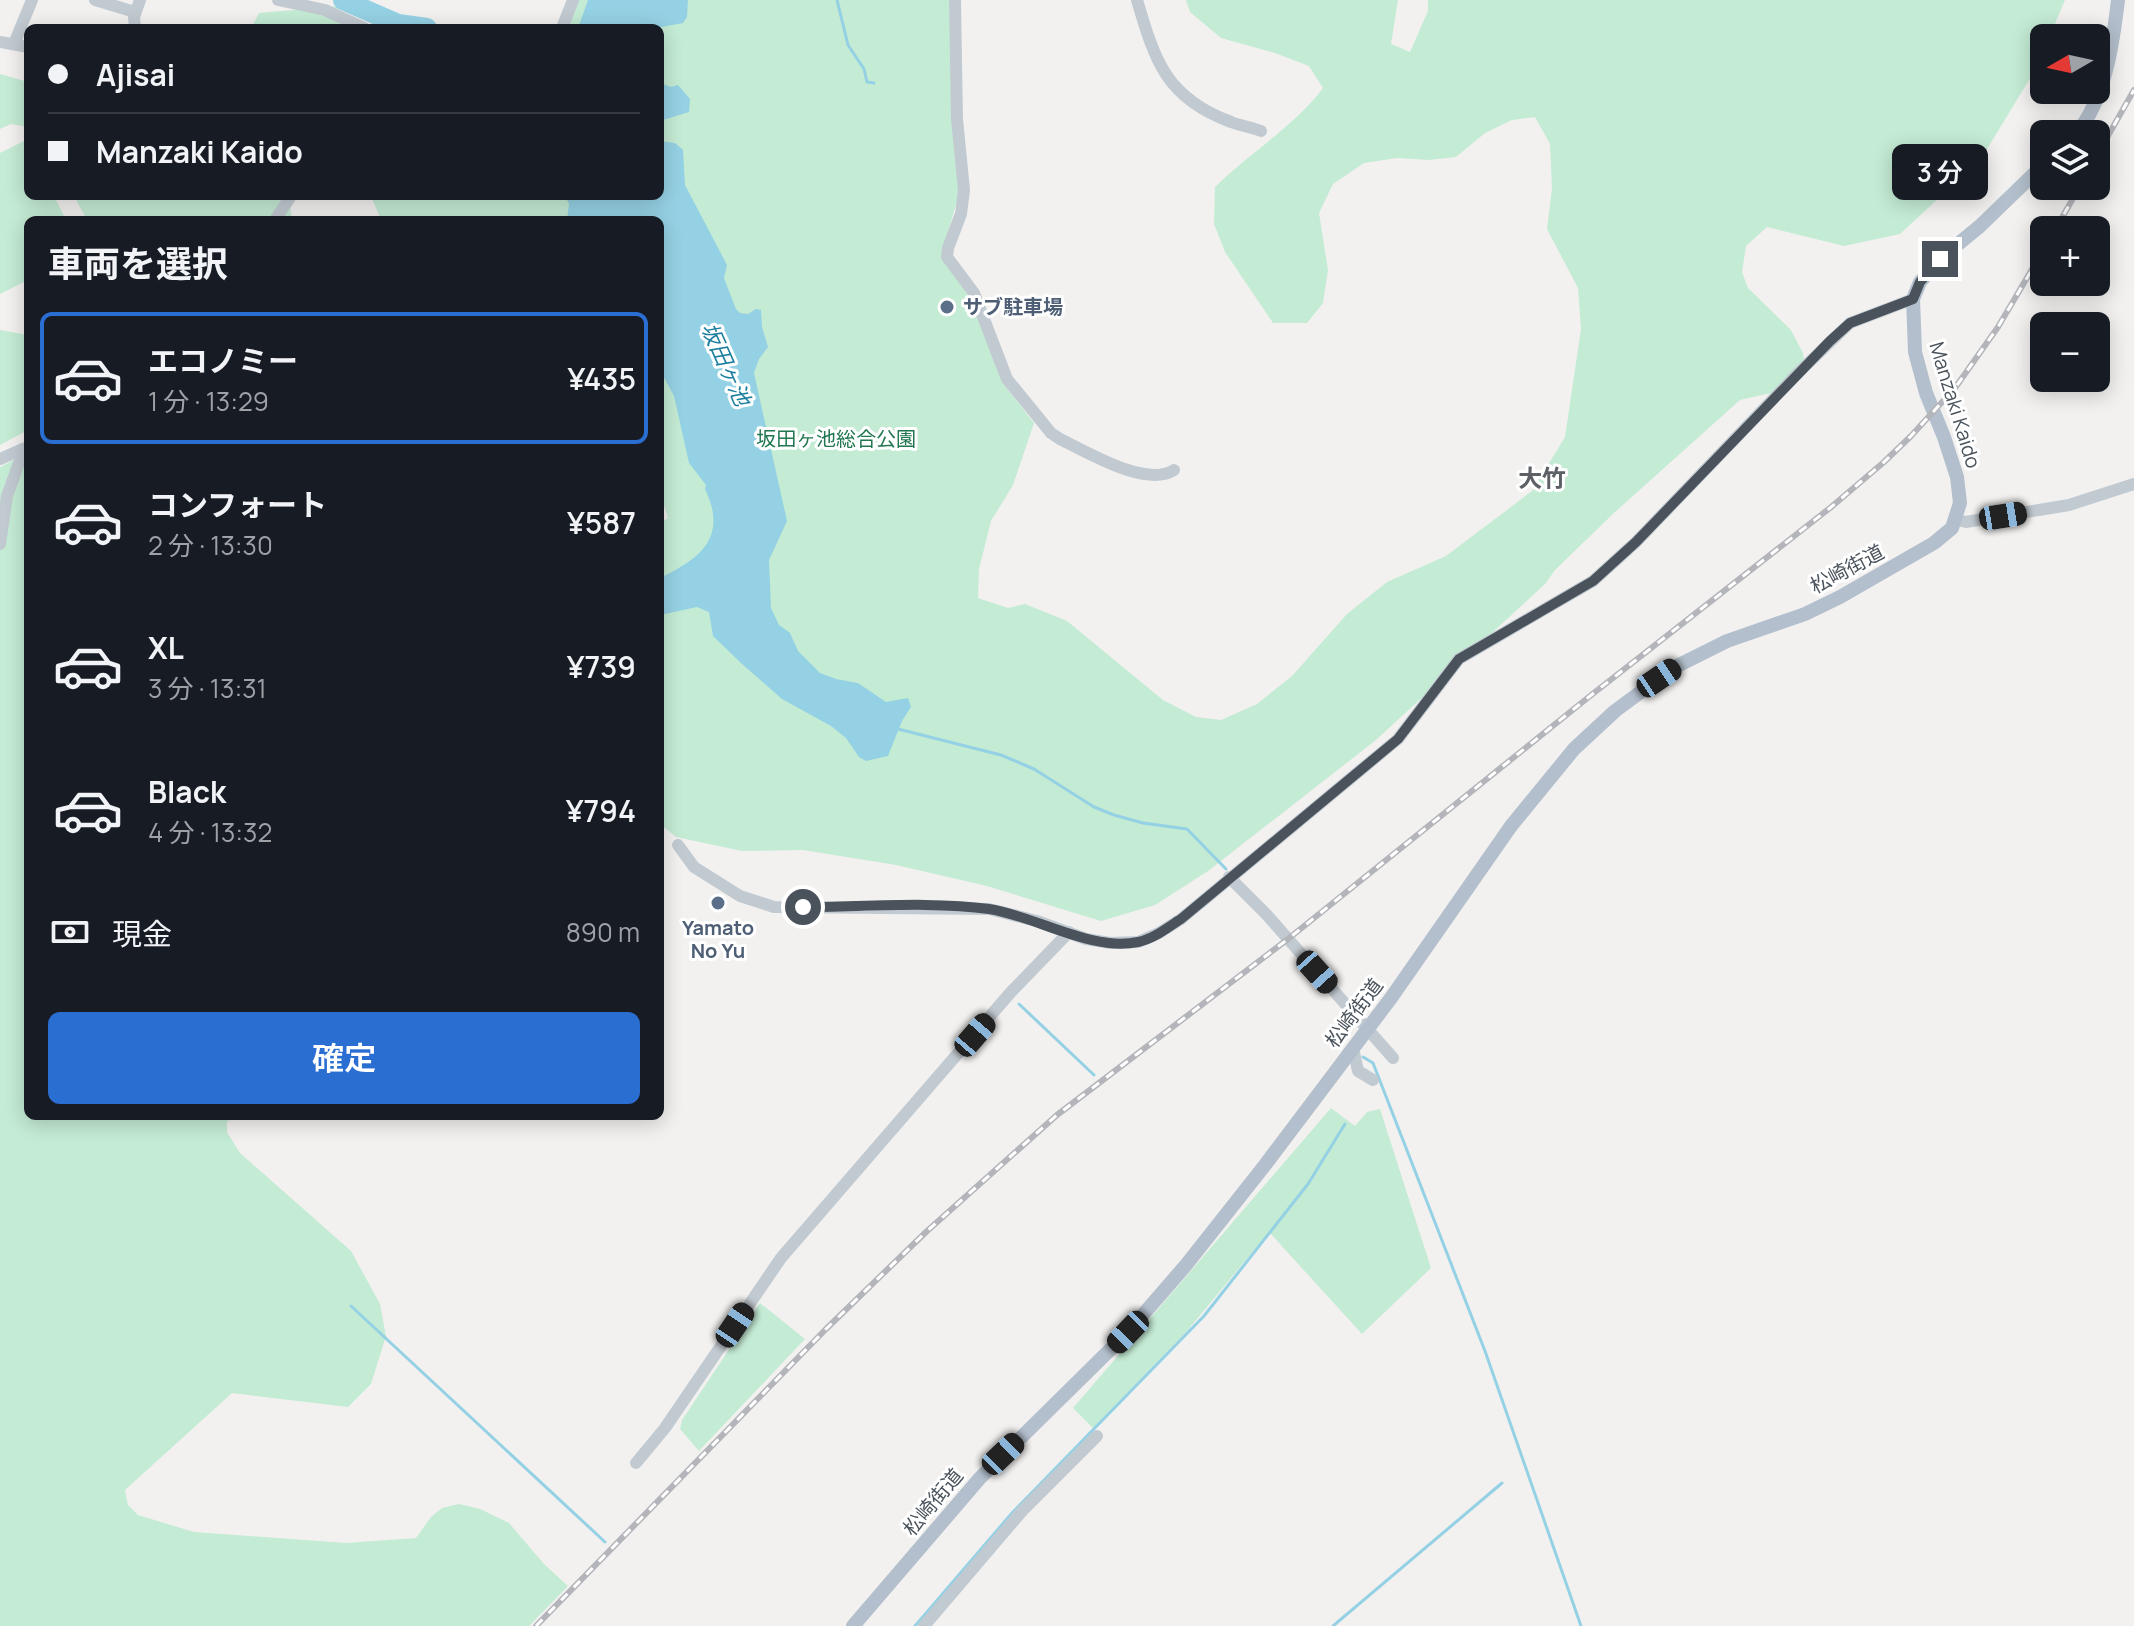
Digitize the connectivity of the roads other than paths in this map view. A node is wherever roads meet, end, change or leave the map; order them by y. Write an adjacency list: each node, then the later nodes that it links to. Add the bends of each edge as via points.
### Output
1 (32, 0): 12 (street)
2 (95, 0): 8 (street)
3 (278, 0): 9 (street, via 325,10)
4 (573, 0): 10 (street)
5 (955, 0): 21 (street, via 964,190 948,260 974,293 1007,379 1051,433 1140,474 1160,476)
6 (1137, 0): 15 (street, via 1161,70 1179,92 1228,121)
7 (2118, 0): 14 (main road, via 2103,78)
8 (138, 6)
9 (355, 24)
10 (564, 24)
11 (0, 42): 12 (street)
12 (14, 44): 13 (street)
13 (24, 46)
14 (2084, 120)
15 (1261, 131)
16 (2030, 177): 17 (main road, via 1926,274)
17 (1913, 299): 23 (main road, Manzaki Kaido, via 1915,352 1957,477); 26 (street, via 1850,323 1593,581 1459,659 1398,739)
18 (24, 449): 20 (street)
19 (24, 453): 24 (street, via 9,488)
20 (0, 459)
21 (1174, 470)
22 (2134, 484): 23 (street, via 2069,505)
23 (1957, 520): 28 (main road, 松崎街道, via 1946,535 1805,614 1727,641 1673,668 1615,711 1574,749 1511,826)
24 (0, 544)
25 (678, 845): 27 (street, via 694,867 740,896 774,907 989,909)
26 (1229, 877): 27 (street, via 1181,919 1138,942 1110,943); 28 (street)
27 (1069, 932): 33 (street, via 781,1258)
28 (1368, 1029): 29 (main road, 松崎街道); 30 (street)
29 (1353, 1048): 31 (street, via 1358,1071); 34 (main road, 松崎街道, via 1128,1332 980,1478)
30 (1393, 1058)
31 (1373, 1080)
32 (1097, 1436): 35 (street, via 1023,1510)
33 (636, 1463)
34 (853, 1626)
35 (924, 1626)

